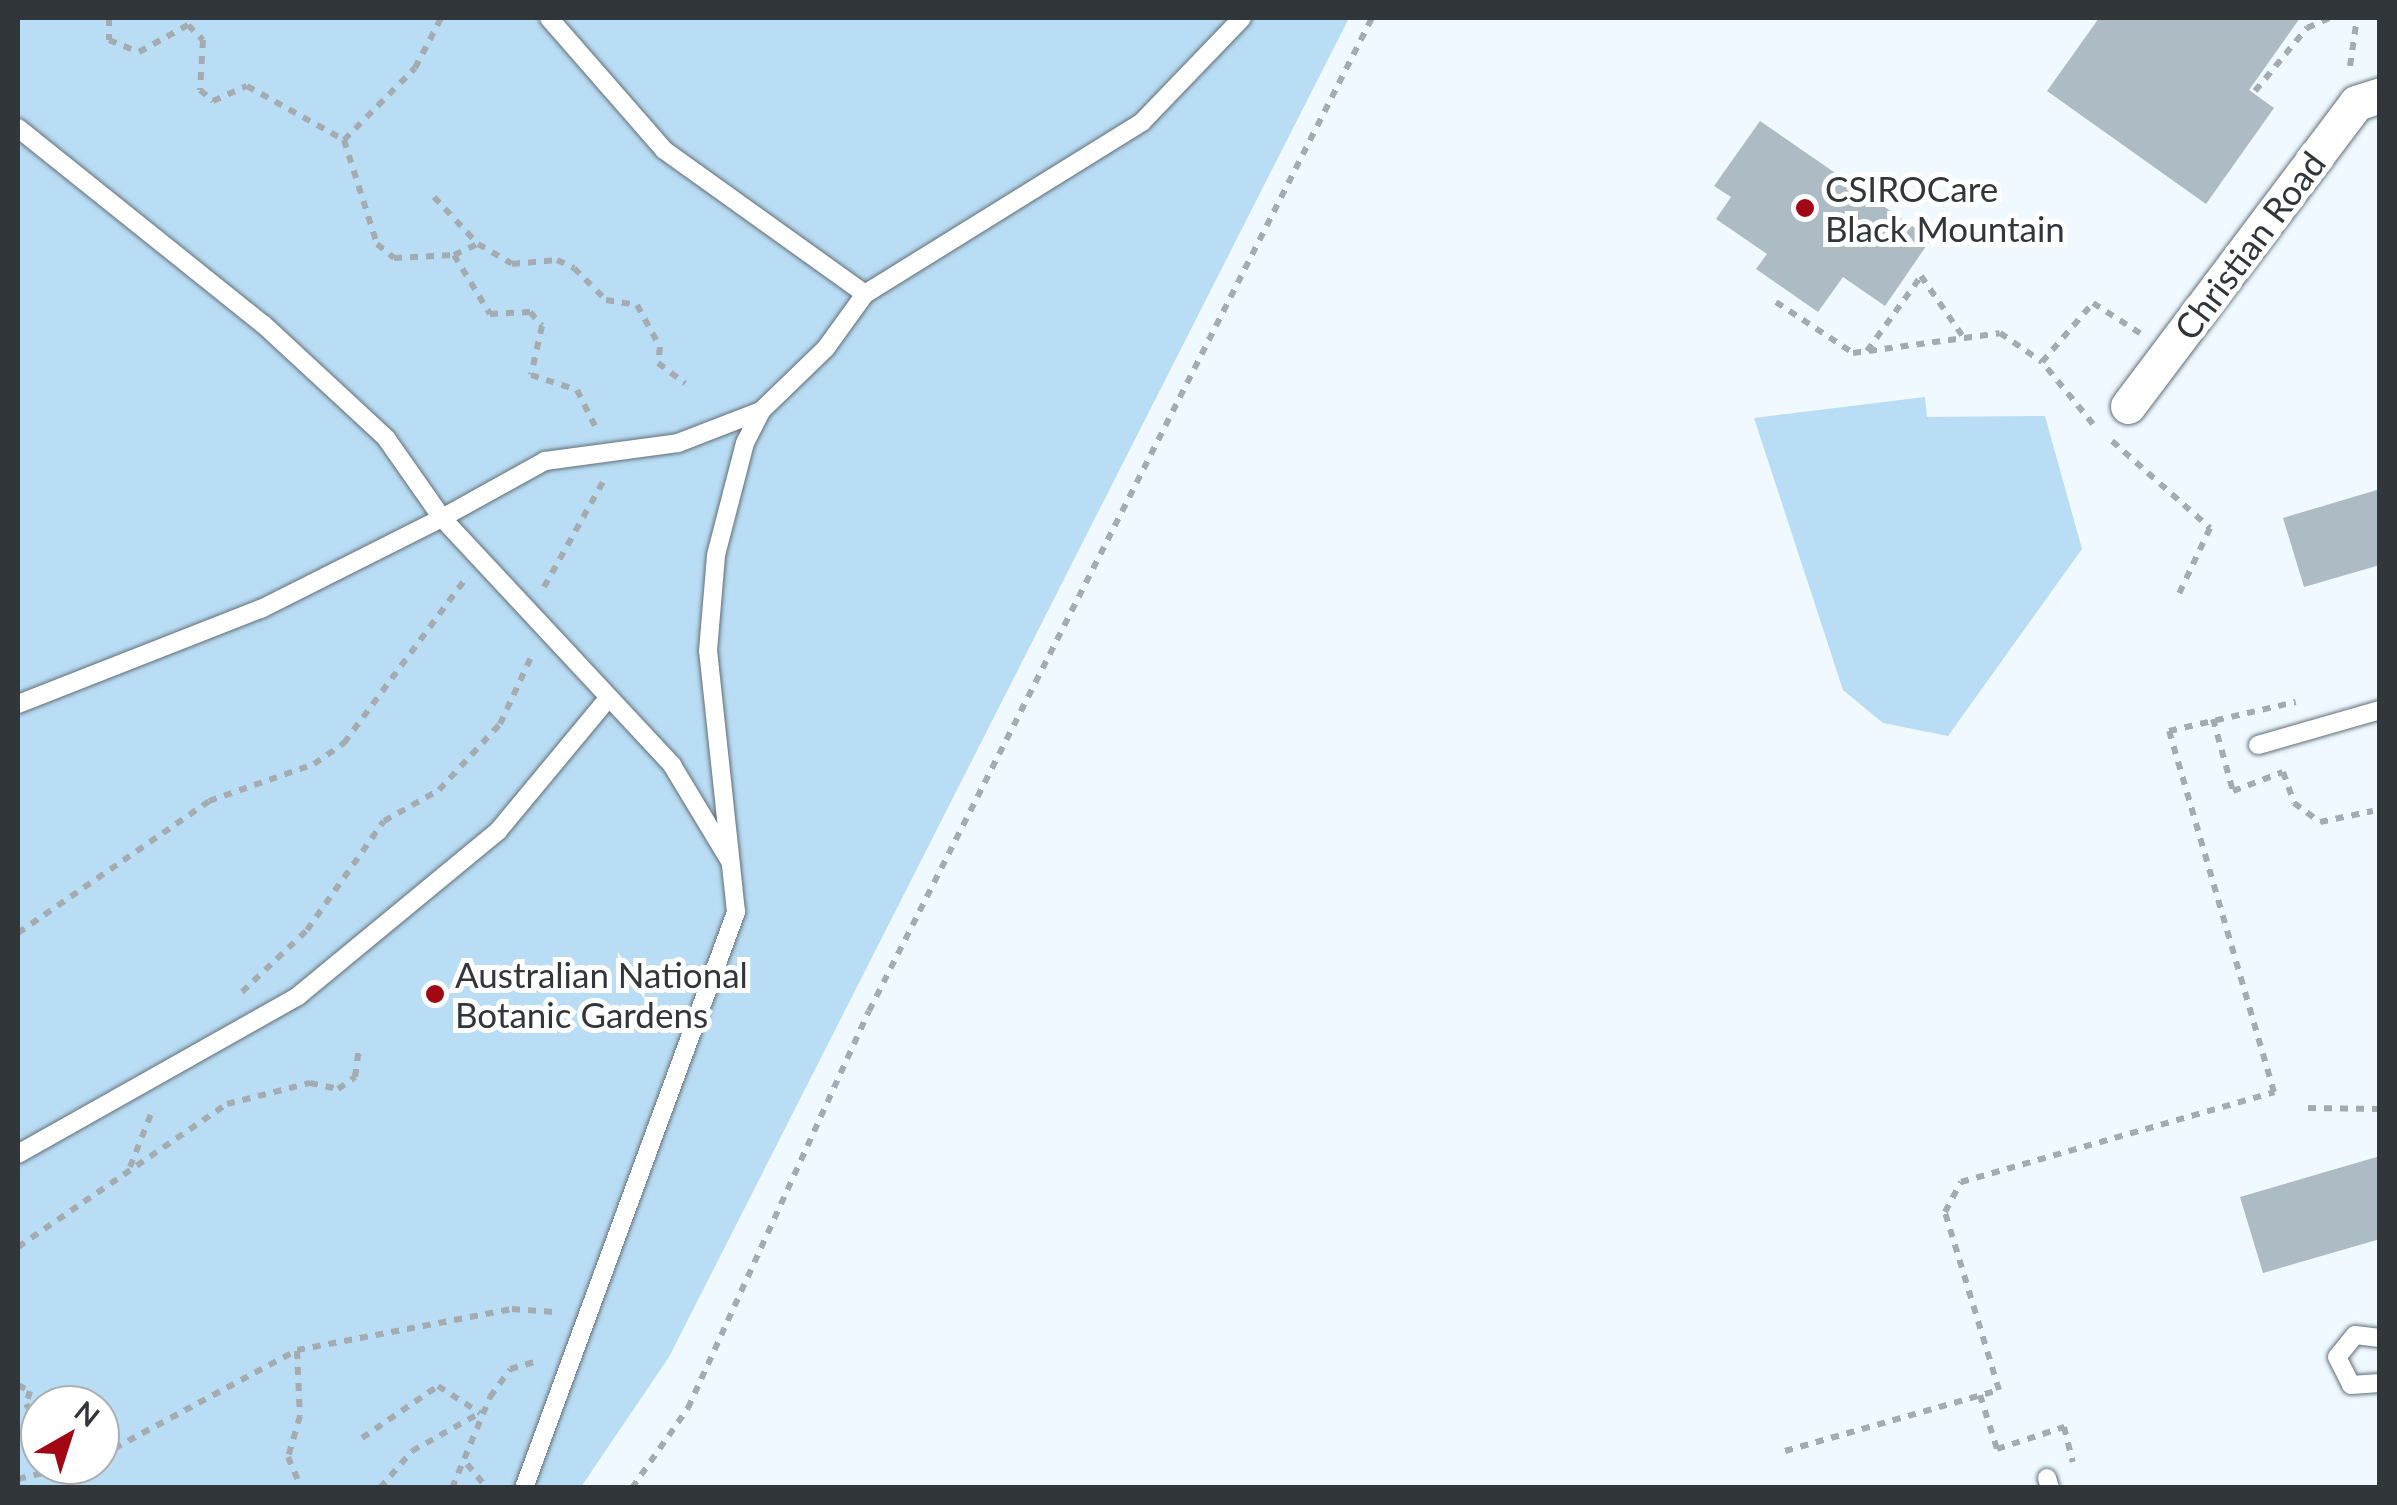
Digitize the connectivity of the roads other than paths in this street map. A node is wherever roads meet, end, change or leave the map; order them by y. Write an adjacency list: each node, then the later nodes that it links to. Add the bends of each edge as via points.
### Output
1 (549, 18): 5 (lane, via 664,150)
2 (1242, 18): 5 (lane, via 1142,122)
3 (2380, 95): 6 (street, Christian Road, via 2356,103)
4 (18, 128): 8 (lane, via 263,324 386,438)
5 (865, 294): 7 (lane, via 826,348)
6 (2128, 406)
7 (761, 411): 8 (lane, via 678,443 514,473); 13 (lane, via 716,555 708,651)
8 (442, 518): 9 (lane); 10 (lane, via 261,609)
9 (606, 701): 13 (lane, via 672,764); 14 (lane, via 498,832 298,996)
10 (18, 704)
11 (2380, 710): 12 (lane)
12 (2258, 746)
13 (734, 871): 17 (lane, via 736,912 584,1310)
14 (18, 1154)
15 (2380, 1338): 16 (lane, via 2355,1335 2337,1358 2351,1385)
16 (2380, 1384)
17 (524, 1488)

